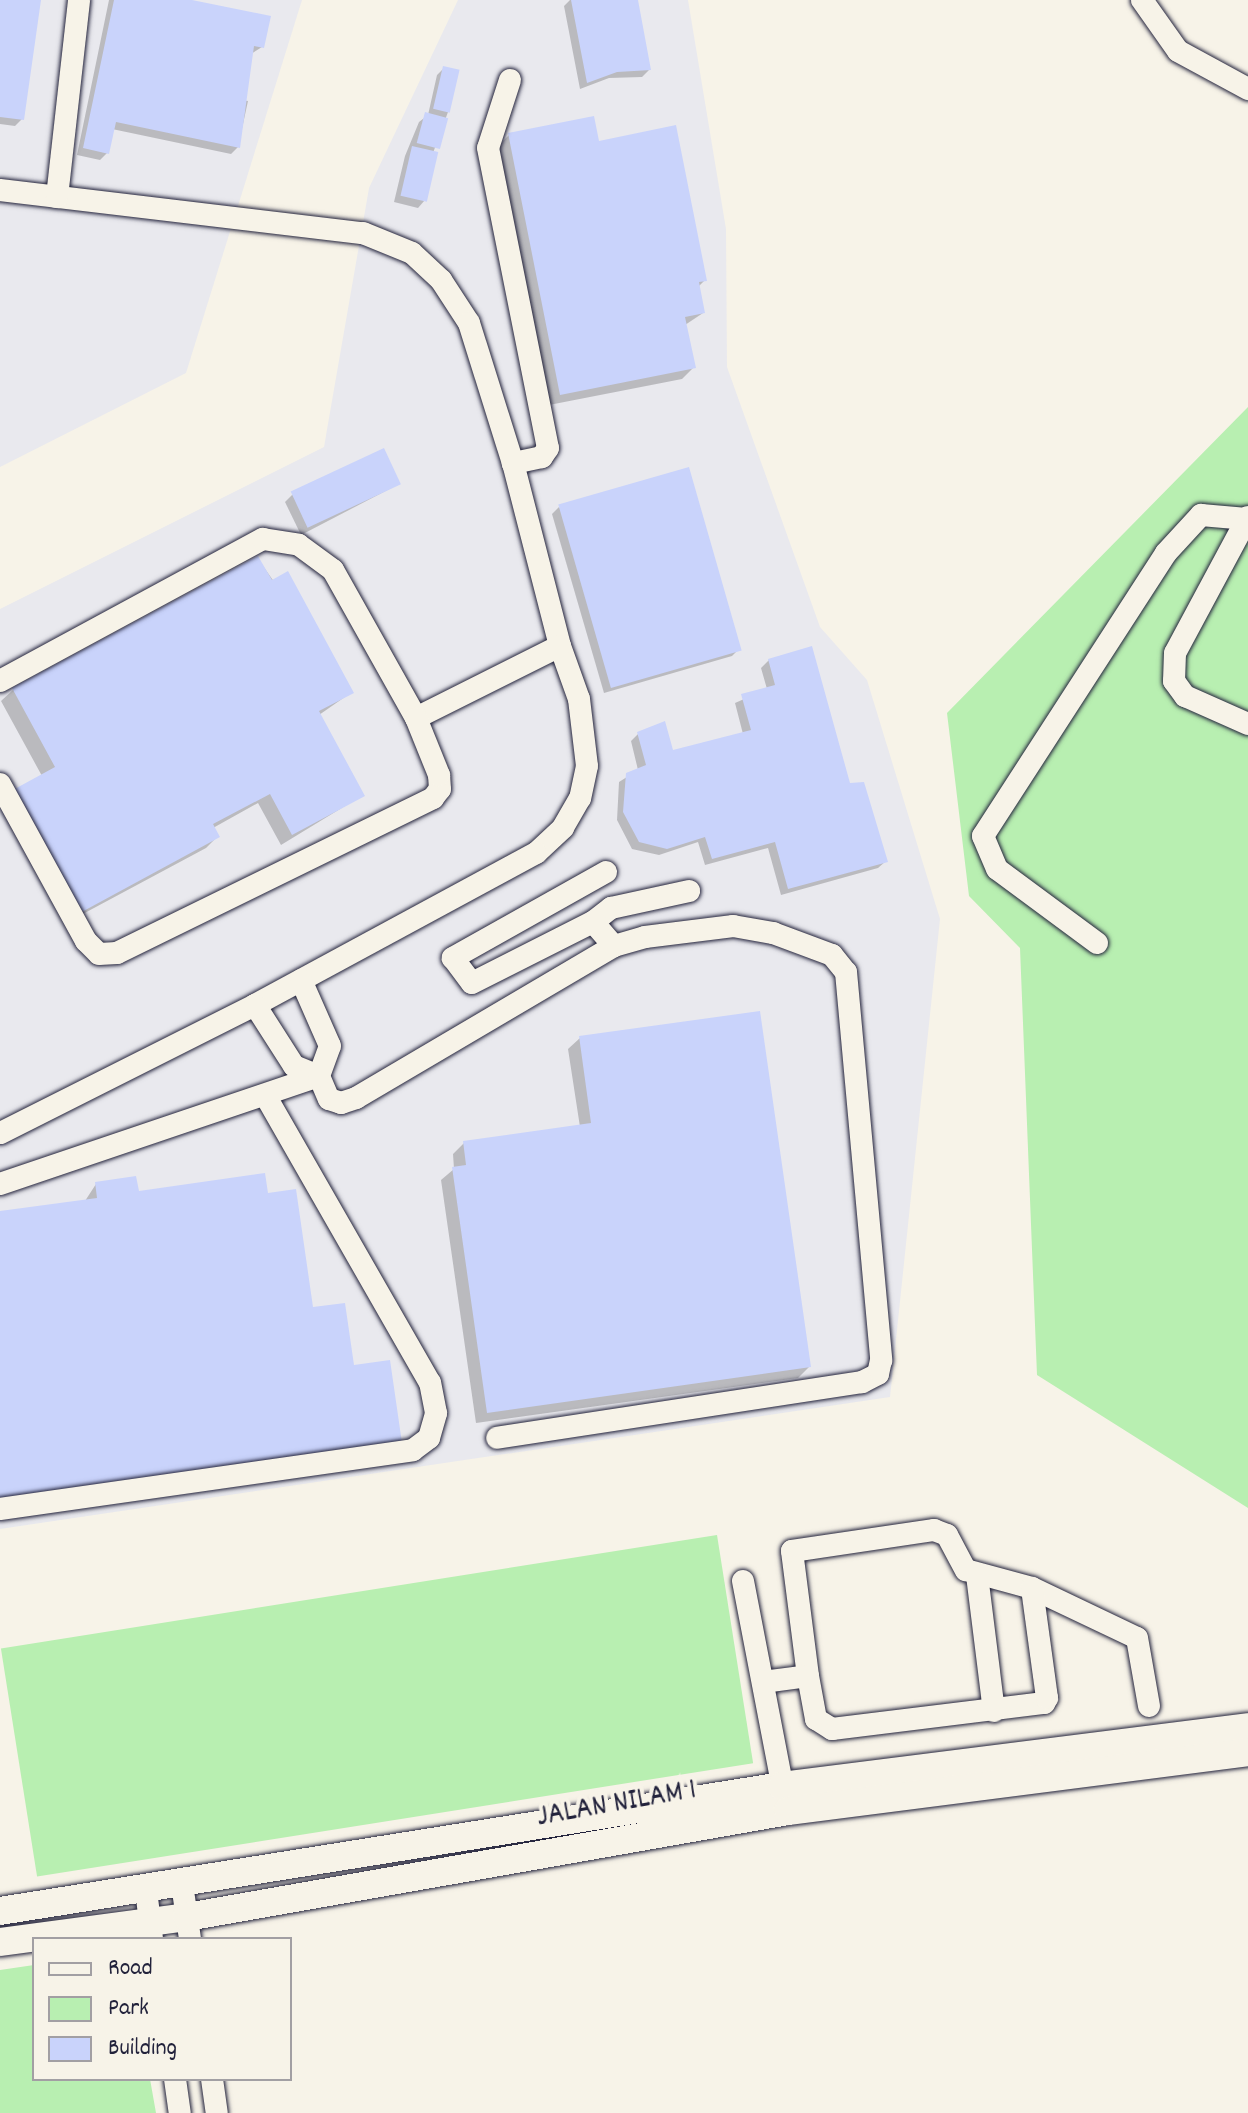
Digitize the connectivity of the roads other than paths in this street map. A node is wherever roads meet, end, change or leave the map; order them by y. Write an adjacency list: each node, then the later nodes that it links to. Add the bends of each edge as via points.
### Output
1 (79, 0): 6 (street)
2 (1142, 0): 4 (street, via 1178,51)
3 (510, 80): 7 (street, via 488,148 548,448 542,457)
4 (1248, 89)
5 (0, 190): 6 (street)
6 (57, 197): 7 (street, via 363,233 412,253 441,280 469,323)
7 (513, 463): 9 (street)
8 (1248, 518): 12 (street, via 1175,653 1174,681 1185,696); 17 (street, via 1201,515 1166,553 983,836 997,869)
9 (560, 646): 11 (street); 19 (street, via 587,735 580,798 563,828 536,853)
10 (0, 681): 11 (street, via 263,539 299,545 333,570)
11 (416, 718): 13 (street, via 439,775 433,798 117,953 99,954 86,941)
12 (1248, 724)
13 (0, 784)
14 (606, 872): 16 (street, via 455,953 454,963 467,980 477,982)
15 (689, 891): 16 (street, via 611,908)
16 (593, 922): 18 (street)
17 (1097, 943)
18 (614, 946): 21 (street, via 356,1098 341,1103 329,1099); 25 (street, via 733,926 810,946 832,955 846,972 880,1345 878,1374 862,1382)
19 (301, 980): 20 (street); 21 (street, via 330,1046)
20 (255, 1005): 21 (street, via 294,1066); 23 (street)
21 (319, 1076): 22 (street)
22 (266, 1097): 24 (street); 26 (street, via 430,1383 436,1413 429,1438 413,1450)
23 (0, 1133)
24 (0, 1184)
25 (497, 1438)
26 (0, 1509)
27 (977, 1575): 29 (street); 30 (street, via 960,1563 947,1535 934,1530 796,1547 790,1558); 33 (street)
28 (743, 1581): 31 (street)
29 (1032, 1588): 32 (street, via 1137,1638); 33 (street, via 1047,1698 1044,1703)
30 (808, 1676): 31 (street); 33 (street, via 816,1719 832,1729)
31 (763, 1682): 36 (street)
32 (1149, 1706)
33 (994, 1711)
34 (1248, 1727): 36 (main road, JALAN NILAM 1)
35 (1248, 1752): 36 (main road, JALAN NILAM 1)
36 (785, 1798): 37 (main road, JALAN NILAM 1); 40 (main road, JALAN NILAM 1)
37 (182, 1884): 38 (main road, JALAN NILAM 1); 40 (street)
38 (146, 1890): 39 (main road, JALAN NILAM 1); 41 (street)
39 (0, 1911)
40 (189, 1928): 41 (main road, JALAN NILAM 1)
41 (150, 1931): 42 (main road, JALAN NILAM 1)
42 (68, 1937)
43 (32, 1940): 44 (main road, JALAN NILAM 1)
44 (0, 1942)
45 (175, 2081): 47 (street)
46 (212, 2081): 48 (street)
47 (180, 2113)
48 (217, 2113)

